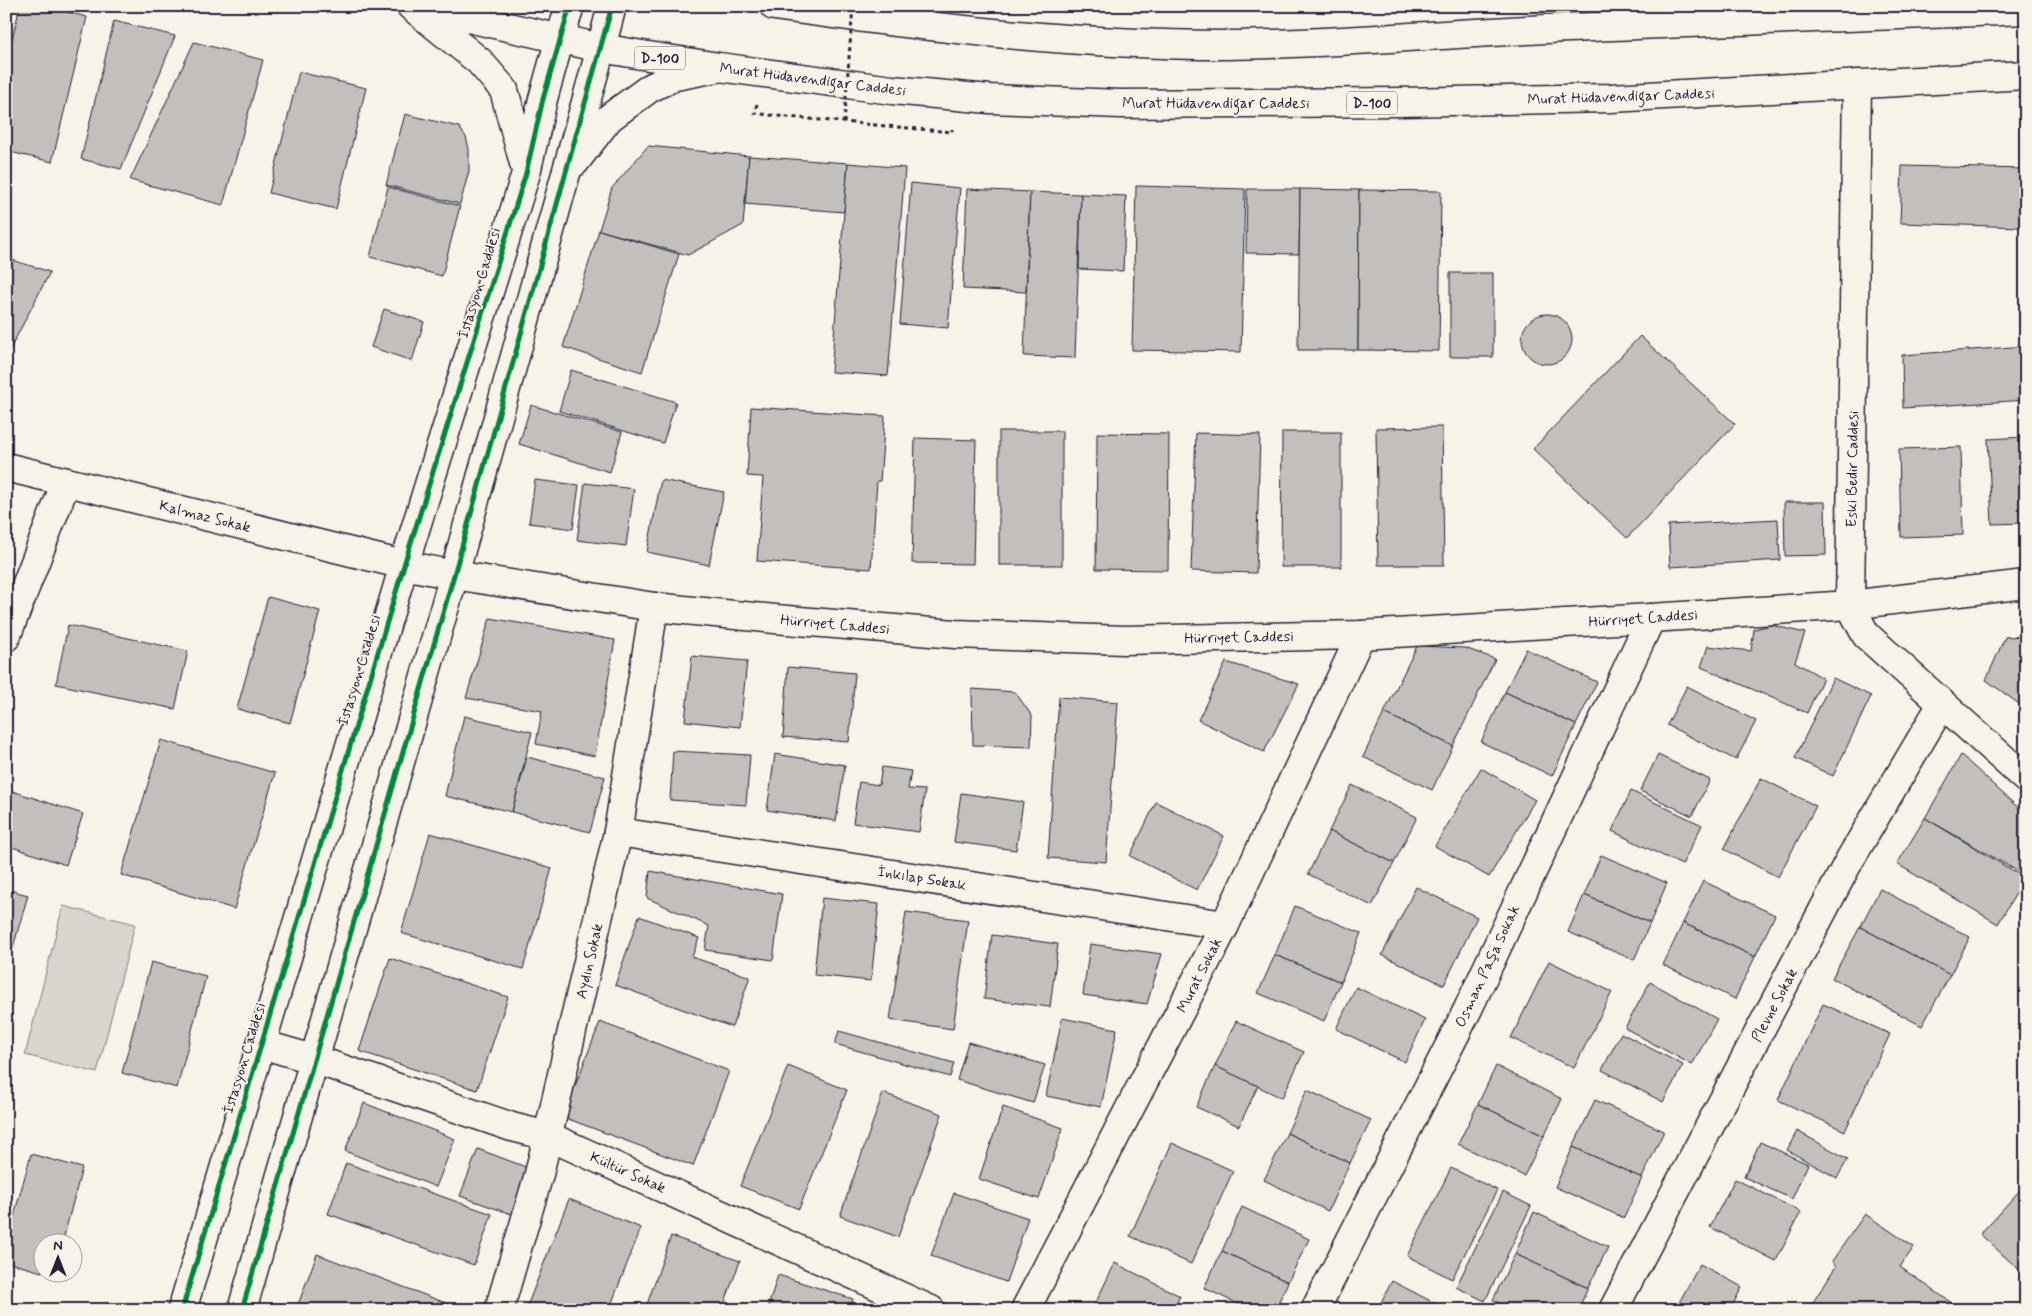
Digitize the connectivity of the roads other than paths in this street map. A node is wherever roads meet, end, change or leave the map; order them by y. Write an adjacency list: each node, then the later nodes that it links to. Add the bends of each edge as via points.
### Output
1 (410, 6): 13 (main road, via 479,61 504,90)
2 (415, 6): 8 (main road, Murat Hüdavendigar Caddesi / D-100)
3 (570, 6): 8 (main road, İstasyon Caddesi)
4 (612, 6): 9 (main road)
5 (774, 6): 7 (main road, via 1029,36 1225,45)
6 (2026, 10): 7 (main road)
7 (1851, 12)
8 (560, 38): 9 (main road, Murat Hüdavendigar Caddesi / D-100); 13 (main road, İstasyon Caddesi)
9 (601, 48): 10 (main road, Murat Hüdavendigar Caddesi / D-100); 14 (main road)
10 (719, 67): 12 (main road, Murat Hüdavendigar Caddesi / D-100, via 892,90 990,99 1121,104 1611,98); 14 (main road, via 675,76 650,88 609,118)
11 (2026, 75): 12 (main road, Murat Hüdavendigar Caddesi / D-100)
12 (1857, 84): 20 (main road, Eski Bedir Caddesi)
13 (526, 173): 17 (main road, İstasyon Caddesi)
14 (567, 174): 18 (main road)
15 (6, 467): 16 (main road, Kalmaz Sokak)
16 (66, 482): 17 (main road, Kalmaz Sokak); 24 (main road)
17 (404, 565): 18 (main road, Kalmaz Sokak); 29 (main road, İstasyon Caddesi)
18 (454, 575): 21 (main road, Hürriyet Caddesi); 30 (main road)
19 (2026, 584): 20 (main road, Hürriyet Caddesi)
20 (1850, 605): 22 (main road, Hürriyet Caddesi); 25 (main road, Eski Bedir Caddesi, via 1866,635)
21 (654, 607): 23 (main road, Hürriyet Caddesi, via 956,634 1124,640); 27 (main road, Aydın Sokak)
22 (1651, 618): 23 (main road, Hürriyet Caddesi); 37 (main road, Osman Paşa Sokak, via 1468,1009)
23 (1361, 635): 28 (main road, Murat Sokak)
24 (6, 637)
25 (1942, 704): 26 (main road, Eski Bedir Caddesi); 38 (main road, Plevne Sokak, via 1849,861)
26 (2026, 779)
27 (618, 832): 28 (main road, İnkılap Sokak); 31 (main road, Aydın Sokak)
28 (1225, 925): 36 (main road, Murat Sokak)
29 (261, 1044): 30 (main road, Kültür Sokak); 32 (main road, İstasyon Caddesi)
30 (316, 1060): 31 (main road, Kültür Sokak, via 512,1127); 33 (main road)
31 (548, 1136): 34 (main road, Aydın Sokak, via 540,1174); 35 (main road, Kültür Sokak)
32 (182, 1310)
33 (242, 1310)
34 (499, 1310)
35 (931, 1310)
36 (1025, 1310)
37 (1315, 1310)
38 (1613, 1310)

